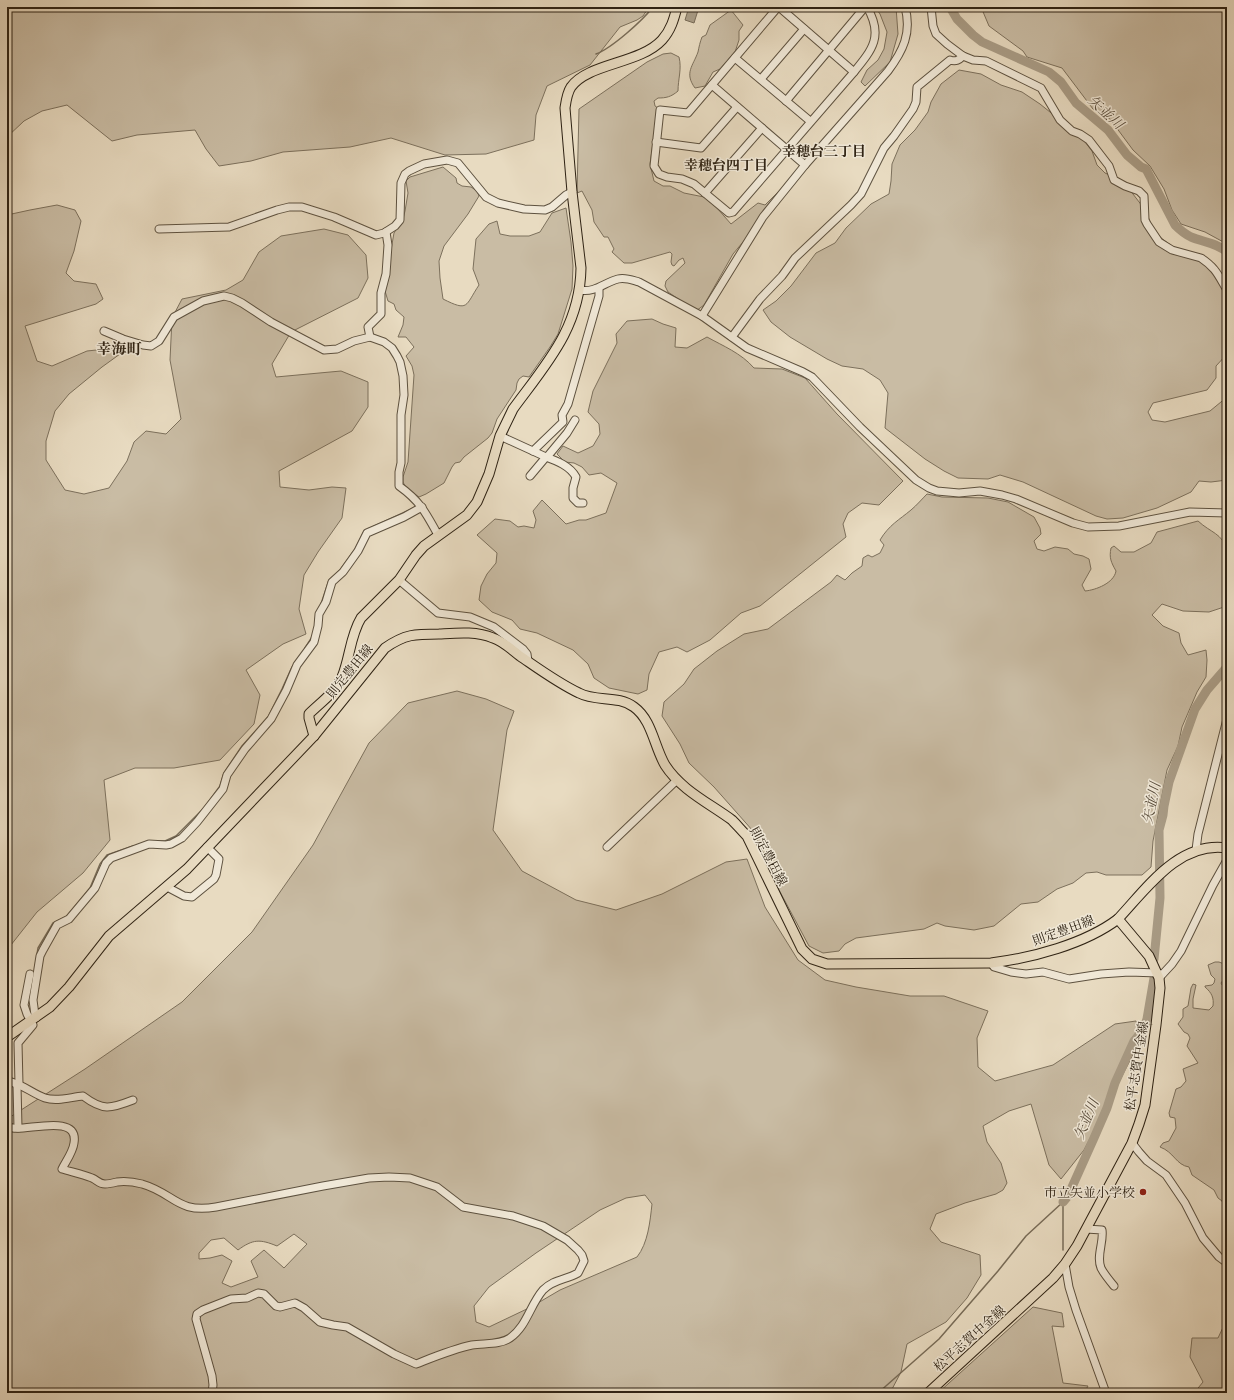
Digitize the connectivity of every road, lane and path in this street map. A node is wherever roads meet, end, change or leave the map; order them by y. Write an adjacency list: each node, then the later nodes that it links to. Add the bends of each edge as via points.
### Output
1 (677, 7): 20 (main road, via 670,30 656,46 584,76 571,87 565,108)
2 (779, 7): 6 (street); 9 (street)
3 (866, 7): 7 (street); 10 (street, via 872,15 875,40)
4 (904, 7): 19 (street, via 907,28 899,56)
5 (931, 7): 8 (street, via 936,34)
6 (804, 29): 7 (street); 11 (street)
7 (829, 50): 10 (street); 13 (street)
8 (963, 56): 26 (street, via 986,61 1041,88 1060,120 1072,131 1090,140 1109,166 1114,180 1139,191 1144,196 1145,220 1159,242 1172,250 1201,258 1218,272); 30 (street, via 960,60 950,60 917,88 913,109 884,148 861,194 795,258)
9 (735, 58): 11 (street); 12 (street)
10 (854, 72): 15 (street)
11 (761, 79): 13 (street)
12 (712, 85): 14 (street); 17 (street, via 688,113 660,110)
13 (786, 101): 15 (street)
14 (737, 107): 16 (street); 17 (street, via 701,148)
15 (810, 121): 18 (street)
16 (762, 128): 18 (street); 21 (street)
17 (656, 142): 21 (street, via 654,166 659,174 682,179)
18 (787, 149): 19 (street); 21 (street, via 731,213)
19 (805, 165): 27 (street, via 763,217)
20 (572, 192): 23 (street, via 545,210 524,209 498,203 486,197 458,163 448,160 424,164 409,171 402,179 400,220); 25 (main road, via 581,264)
21 (705, 193)
22 (159, 229): 23 (street, via 229,227 277,210 302,207 376,235)
23 (386, 232): 29 (street, via 388,245 386,274 381,293 381,314 368,327)
24 (599, 288): 25 (street); 27 (street, via 618,279 631,279); 33 (street, via 584,350 568,404 562,415 563,422)
25 (579, 290): 32 (main road, via 574,313 564,337 513,410)
26 (1227, 290)
27 (702, 316): 30 (street)
28 (104, 331): 29 (street, via 152,346 159,341 174,317 203,301 224,296 242,303 271,322 324,350 337,349)
29 (370, 337): 37 (street, via 392,348 400,362 404,376 404,395 399,486 412,495)
30 (732, 337): 38 (street, via 747,348 812,377 916,480 937,491 980,491 1002,495 1088,527 1119,526 1190,512)
31 (575, 420): 34 (street)
32 (500, 436): 33 (street); 39 (main road, via 489,474 477,502 467,515)
33 (533, 451): 34 (street)
34 (547, 457): 35 (street); 36 (street, via 565,465 574,473 576,477 573,498)
35 (530, 476)
36 (583, 503)
37 (422, 507): 39 (street); 55 (street, via 367,533 343,572 332,582 319,614 314,642 297,665 271,719 244,749 227,775 223,789 197,822 175,842 166,845 150,844 111,858 86,900 69,919 57,925 40,956 33,1000)
38 (1227, 513)
39 (438, 535): 40 (main road, via 416,555)
40 (399, 580): 41 (street, via 438,613 470,617 494,627 523,649); 43 (main road, via 370,607 356,626 342,678 309,714)
41 (528, 661): 43 (main road, 則定豊田線, via 494,638 481,634 407,636 385,648); 44 (main road, 則定豊田線, via 580,694 626,702 634,707 642,714 665,764)
42 (1227, 719): 48 (street)
43 (314, 736): 45 (main road, 則定豊田線)
44 (677, 780): 46 (street); 52 (main road, 則定豊田線, via 734,822 747,836 802,949 812,959 840,965)
45 (207, 847): 50 (main road, 則定豊田線); 50 (street, via 219,859 214,879 192,897 184,896)
46 (607, 847)
47 (1227, 848): 48 (main road, 則定豊田線)
48 (1196, 850): 51 (main road, 則定豊田線, via 1170,865)
49 (1227, 860): 54 (street, via 1181,951 1172,964)
50 (167, 887): 55 (main road, 則定豊田線, via 109,936 60,998)
51 (1118, 919): 52 (main road, 則定豊田線, via 1089,936 1041,953); 54 (main road, 松平志賀中金線, via 1149,956)
52 (991, 963): 54 (street, via 994,967 1011,972 1043,972 1069,979 1128,972)
53 (30, 974): 55 (street, via 24,1005 27,1014)
54 (1158, 976): 62 (main road, 松平志賀中金線, via 1160,988 1146,1099)
55 (34, 1019): 56 (main road, 則定豊田線); 58 (street, via 18,1043)
56 (7, 1037)
57 (7, 1081): 58 (street)
58 (19, 1084): 59 (street, via 46,1098 83,1096 93,1104 103,1107 117,1107); 61 (street)
59 (133, 1100)
60 (7, 1126): 61 (street)
61 (18, 1128): 67 (street, via 55,1125 66,1128 74,1135 74,1144 62,1169 104,1184 142,1184 191,1208 203,1210 369,1178 410,1178 437,1187 463,1207 514,1216 542,1226 567,1240 582,1255 584,1261 578,1273 555,1281 546,1288 537,1298 523,1325 509,1339 471,1345 416,1364 348,1327 320,1322 304,1308 295,1304 276,1306 264,1294 258,1293 247,1298 219,1303 197,1314 196,1319 212,1376)
62 (1132, 1143): 63 (main road, 松平志賀中金線); 64 (street, via 1147,1161 1166,1176 1185,1203 1203,1238)
63 (1086, 1229): 65 (main road, 松平志賀中金線); 66 (street, via 1102,1230 1100,1267)
64 (1227, 1263)
65 (1065, 1264): 68 (main road, 松平志賀中金線); 69 (street, via 1076,1310)
66 (1114, 1286)
67 (212, 1393)
68 (928, 1393)
69 (1106, 1393)

